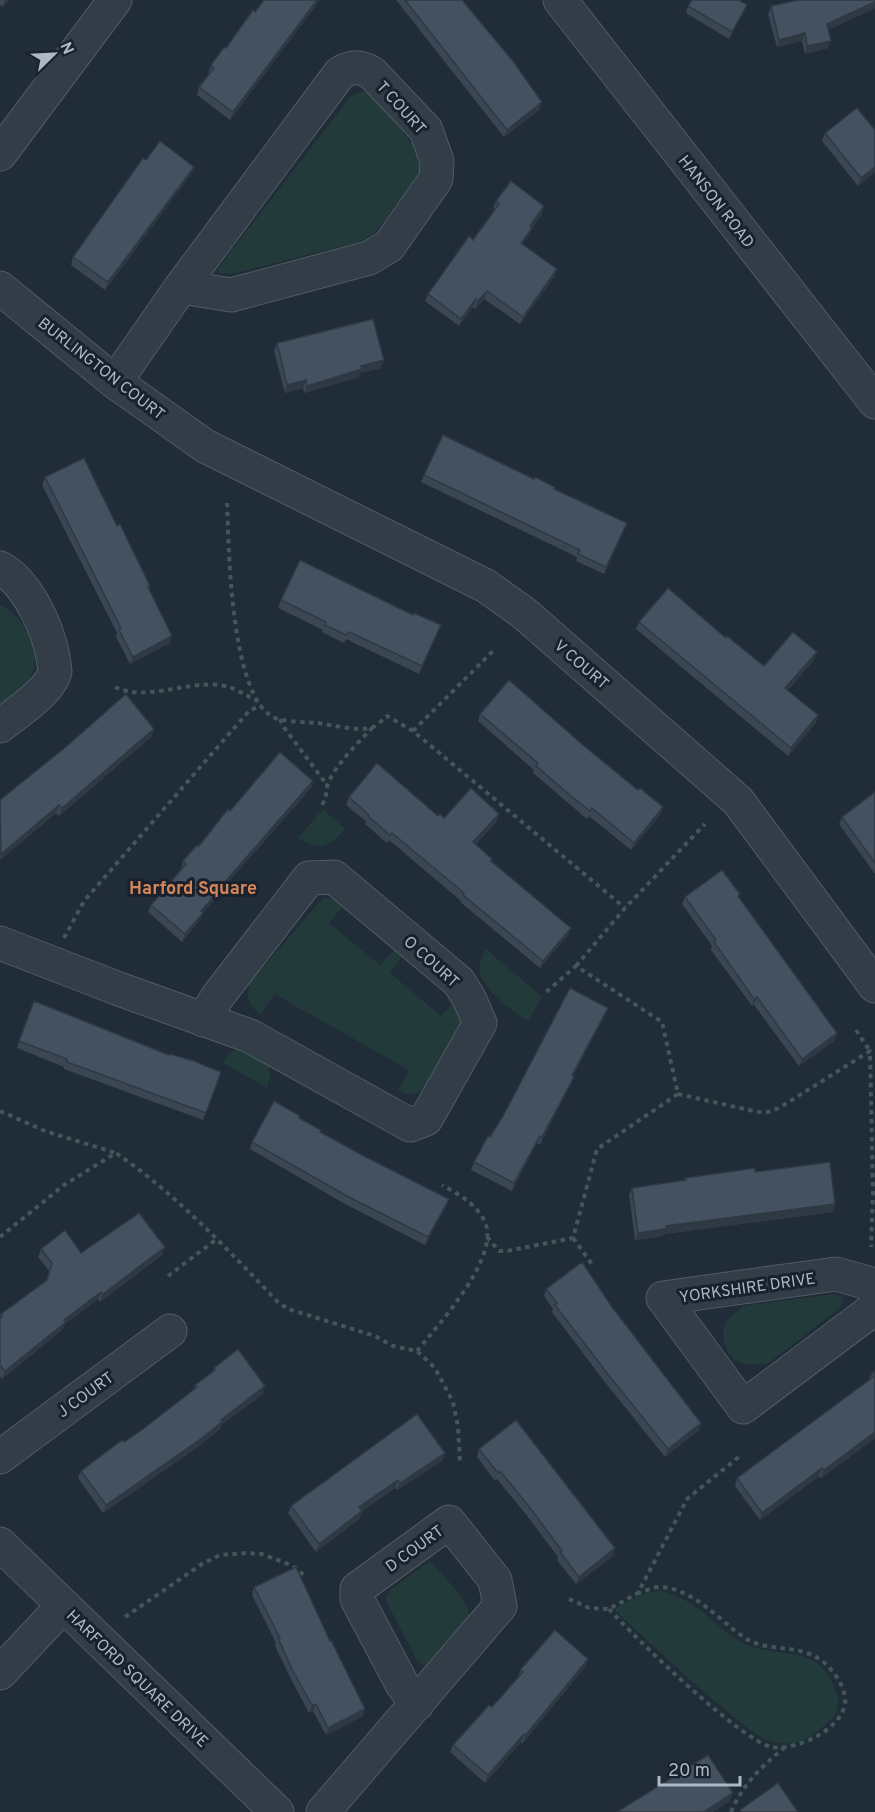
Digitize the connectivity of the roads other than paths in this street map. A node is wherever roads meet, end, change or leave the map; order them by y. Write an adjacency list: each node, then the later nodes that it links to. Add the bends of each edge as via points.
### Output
1 (115, 0): 3 (street)
2 (560, 0): 7 (street, HANSON ROAD)
3 (0, 154)
4 (181, 287): 4 (street, T COURT, via 231,295 369,258 389,246 436,179 437,161 426,130 372,73 362,67 340,73); 6 (street, T COURT)
5 (0, 288): 6 (street, BURLINGTON COURT)
6 (115, 382): 8 (street, BURLINGTON COURT)
7 (875, 402)
8 (205, 446): 12 (street, V COURT, via 486,585 525,614 738,801)
9 (0, 568): 10 (street, via 26,592 50,641 55,671 42,693)
10 (0, 726)
11 (0, 943): 13 (street, O COURT)
12 (875, 986)
13 (203, 1020): 13 (street, O COURT, via 250,1036 410,1125 426,1119 480,1023 459,982 334,877 309,878)
14 (875, 1285): 15 (street, YORKSHIRE DRIVE, via 836,1274 663,1298 743,1407)
15 (875, 1308)
16 (170, 1331): 17 (street, J COURT)
17 (0, 1457)
18 (0, 1544): 19 (street, HARFORD SQUARE DRIVE)
19 (63, 1606): 20 (street); 22 (street, HARFORD SQUARE DRIVE)
20 (0, 1673)
21 (417, 1704): 21 (street, D COURT, via 500,1606 495,1580 449,1522 357,1589 357,1599 402,1684); 23 (street, D COURT)
22 (277, 1812)
23 (323, 1812)

